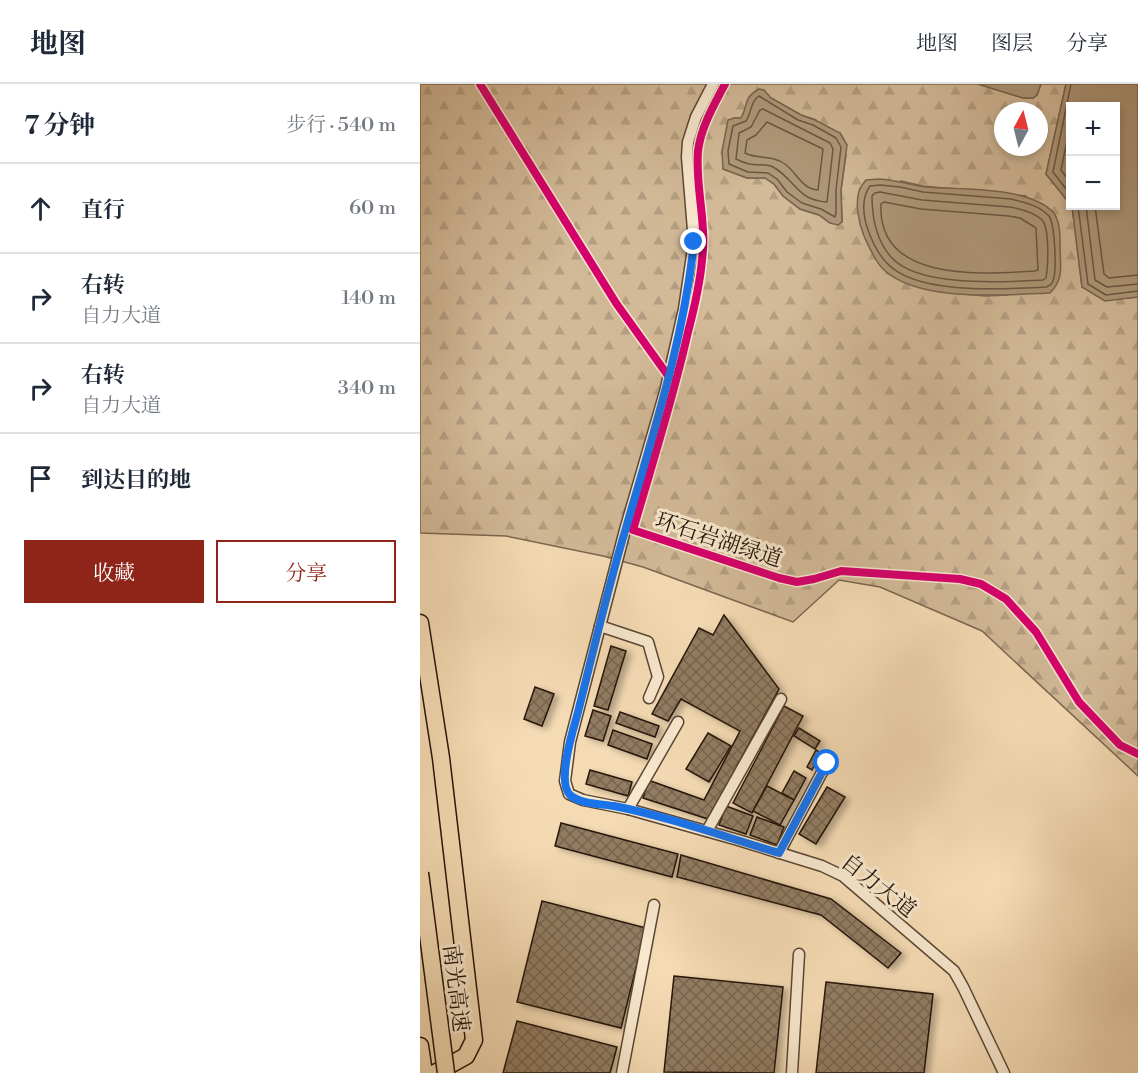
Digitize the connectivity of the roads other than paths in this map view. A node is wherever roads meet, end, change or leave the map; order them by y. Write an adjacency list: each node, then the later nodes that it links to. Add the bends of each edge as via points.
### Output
1 (713, 84): 3 (street, 自力大道, via 688,141 694,242 684,309)
2 (420, 623): 16 (highway, via 474,1040 466,1056)
3 (600, 626): 4 (street, via 648,642 658,677); 8 (street, 自力大道, via 570,742 566,789 573,797)
4 (649, 698)
5 (781, 699): 9 (street)
6 (678, 722): 8 (street)
7 (827, 763): 10 (street)
8 (628, 809): 9 (street, 自力大道)
9 (707, 831): 10 (street, 自力大道)
10 (779, 853): 20 (street, 自力大道, via 843,876 954,971)
11 (420, 873): 17 (highway, 南光高速, bridge)
12 (654, 904): 18 (street)
13 (799, 954): 19 (street)
14 (420, 1046): 15 (highway, 南光高速)
15 (424, 1073)
16 (435, 1073)
17 (446, 1073)
18 (622, 1073)
19 (792, 1073)
20 (1004, 1073)

